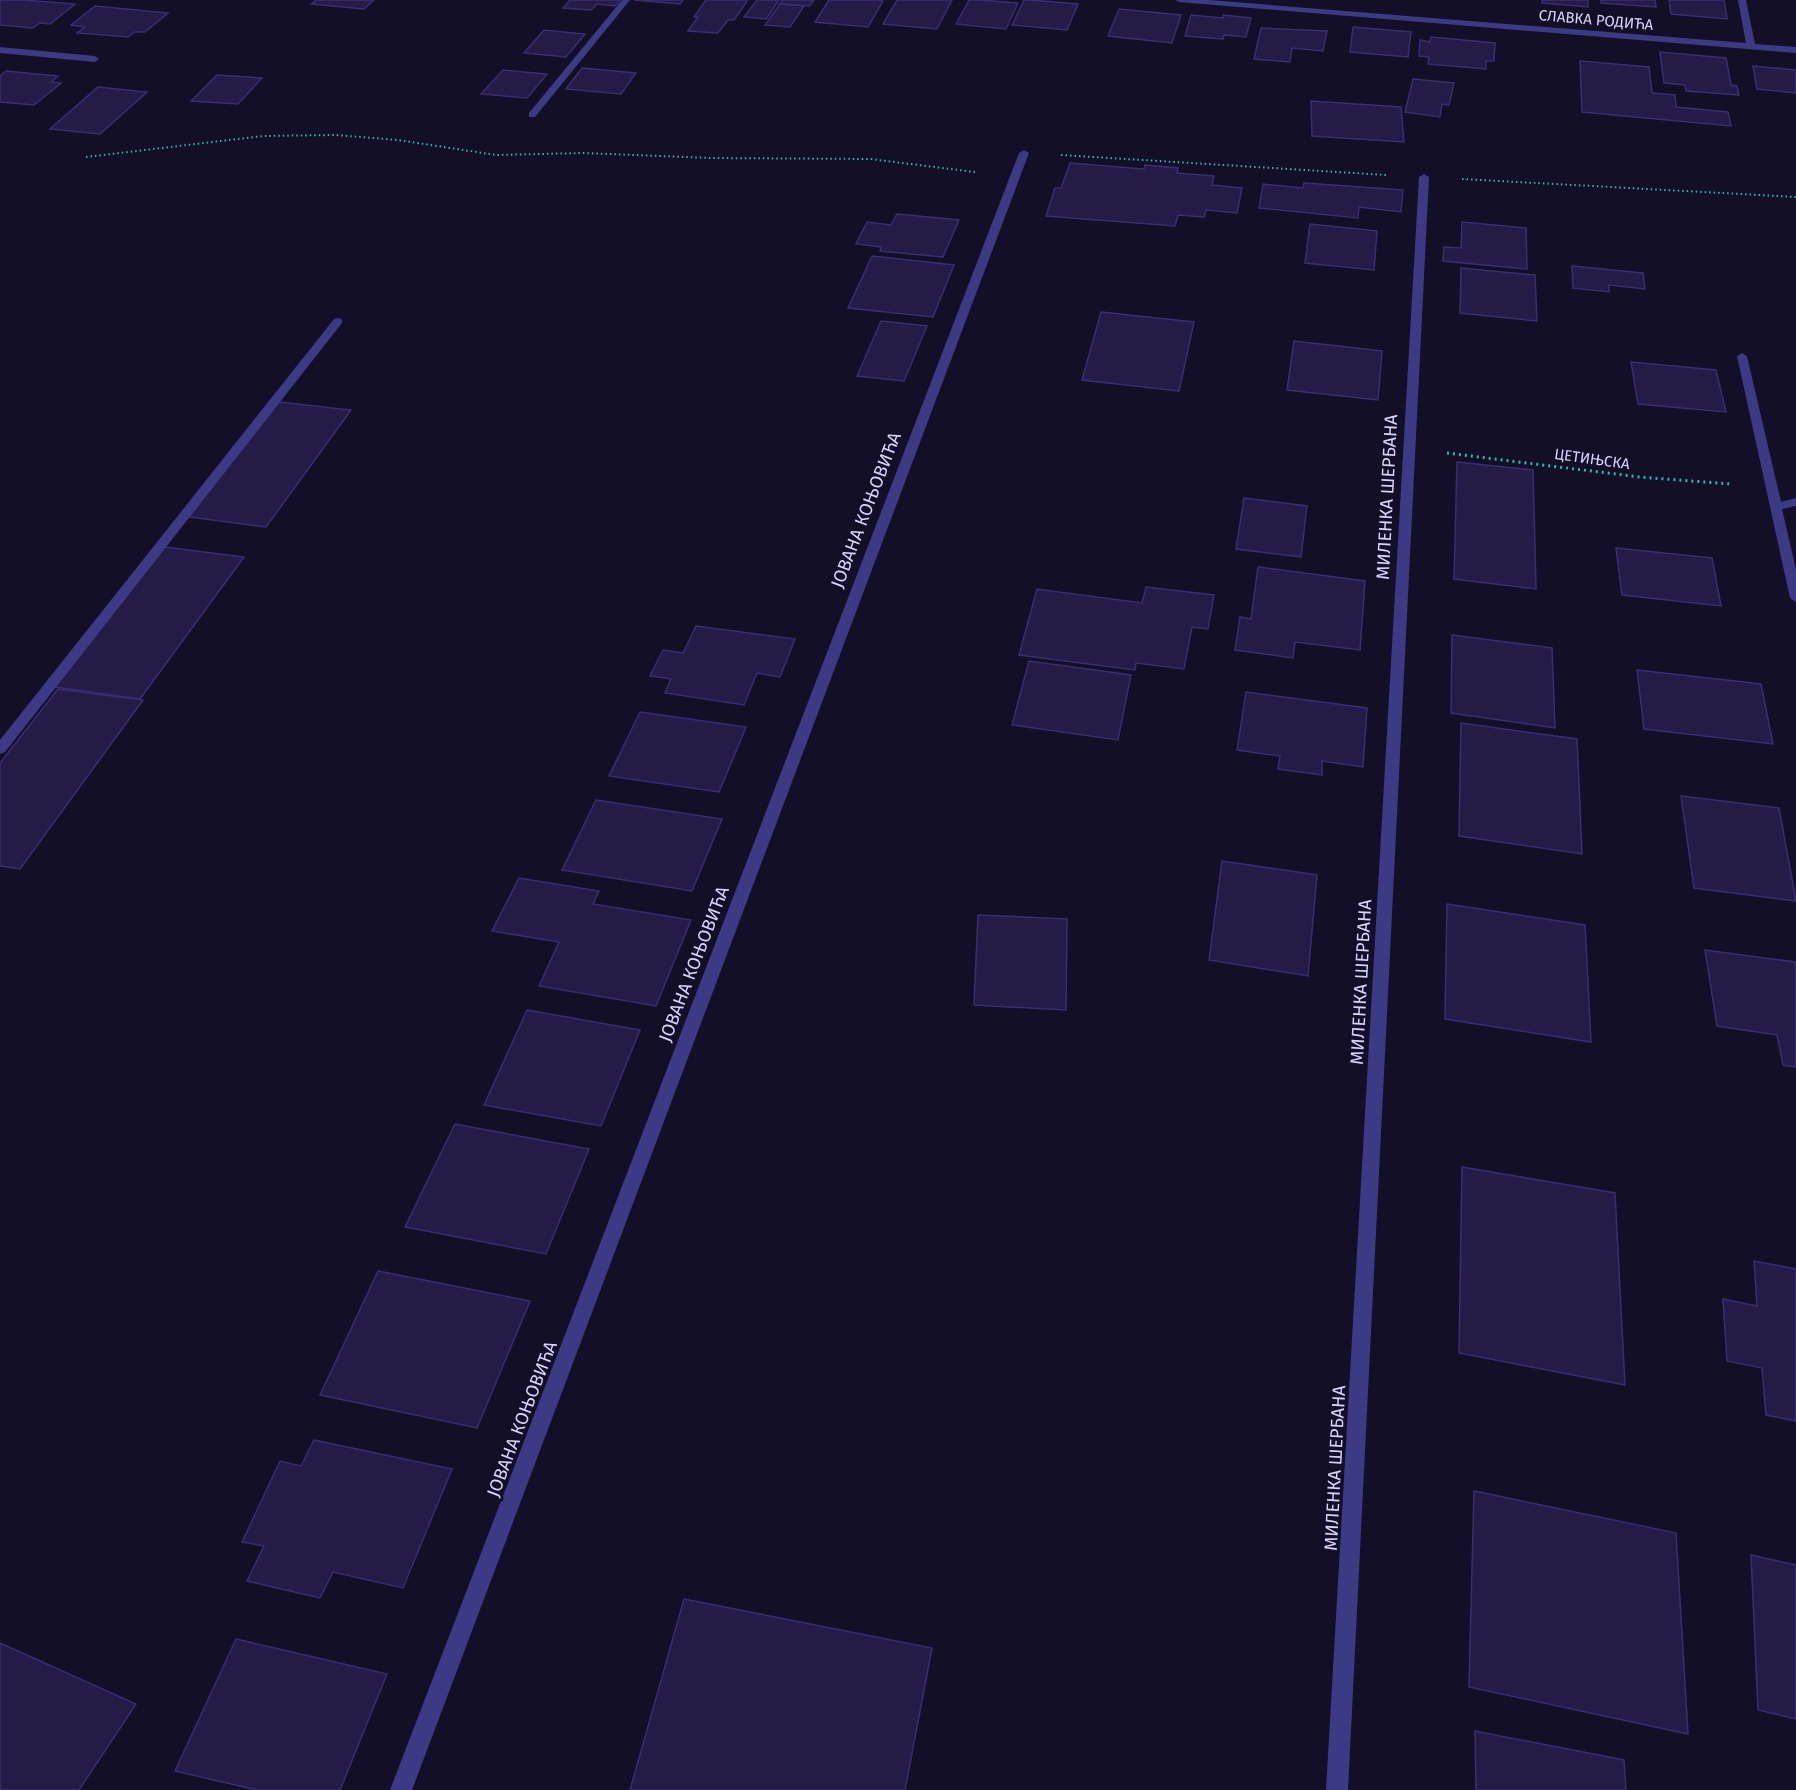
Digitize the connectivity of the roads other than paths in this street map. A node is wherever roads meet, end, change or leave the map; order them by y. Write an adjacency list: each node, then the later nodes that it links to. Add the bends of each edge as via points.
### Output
1 (626, 0): 8 (street)
2 (1179, 0): 4 (street, СЛАВКА РОДИЋА)
3 (1742, 0): 4 (street)
4 (1751, 47): 6 (street, СЛАВКА РОДИЋА)
5 (0, 50): 7 (street)
6 (1796, 50)
7 (95, 59)
8 (532, 115)
9 (1024, 153): 17 (street, ЈОВАНА КОЊОВИЋА)
10 (1424, 177): 18 (street, МИЛЕНКА ШЕРБАНА)
11 (338, 321): 16 (street)
12 (1742, 356): 14 (street)
13 (1796, 502): 14 (street)
14 (1776, 507): 15 (street)
15 (1796, 598)
16 (0, 749)
17 (401, 1790)
18 (1337, 1790)

